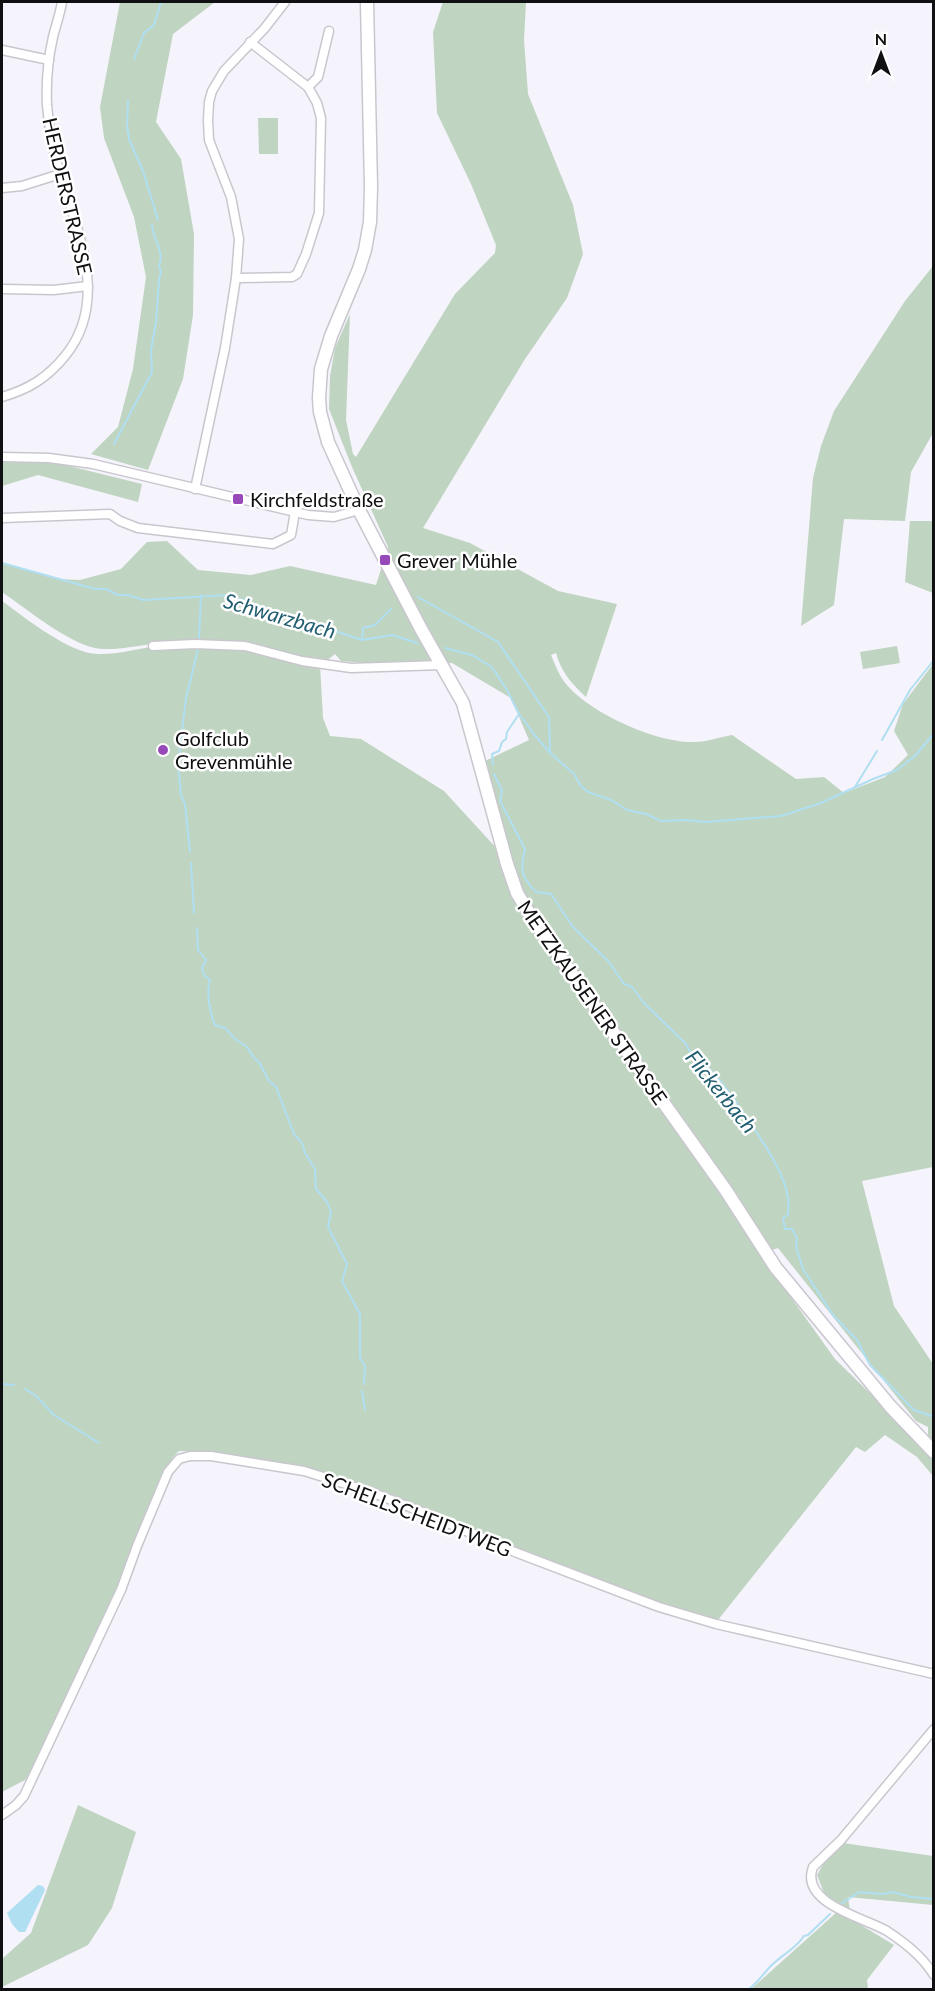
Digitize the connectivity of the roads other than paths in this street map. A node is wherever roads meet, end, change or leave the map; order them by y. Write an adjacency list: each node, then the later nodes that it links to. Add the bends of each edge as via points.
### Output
1 (62, 2): 7 (street, HERDERSTRASSE)
2 (285, 2): 5 (street)
3 (367, 2): 17 (main road, METZKAUSENER STRASSE, via 370,222 359,268 321,369 319,398 328,442)
4 (329, 32): 8 (street, via 318,77)
5 (250, 42): 8 (street); 11 (street, via 212,91 208,120 209,140 231,197 239,239)
6 (2, 50): 7 (street)
7 (49, 60): 9 (street, HERDERSTRASSE, via 47,105)
8 (308, 87): 11 (street, via 321,118 321,170 319,213 301,269 291,277)
9 (60, 174): 10 (street); 12 (street, HERDERSTRASSE, via 84,253)
10 (2, 188)
11 (236, 278): 16 (street, via 218,390)
12 (88, 286): 13 (street); 14 (street, HERDERSTRASSE, via 83,328 69,351 36,384)
13 (2, 289)
14 (2, 398)
15 (2, 457): 16 (street, via 93,464)
16 (195, 489): 18 (street)
17 (359, 510): 18 (street, via 334,517); 21 (main road, METZKAUSENER STRASSE)
18 (295, 512): 19 (street, via 291,535 273,544 138,528 111,514)
19 (2, 518)
20 (153, 646): 21 (street, via 245,646 312,663 351,668)
21 (442, 665): 22 (main road, METZKAUSENER STRASSE, via 457,689 468,719 507,864 517,893 532,918 725,1189 776,1268)
22 (933, 1452)
23 (933, 1674): 25 (street, SCHELLSCHEIDTWEG, via 659,1607 371,1492 304,1471 190,1456 179,1459 168,1472 121,1590 24,1796)
24 (933, 1729): 26 (street, via 812,1872 814,1884 827,1902 898,1939 918,1954)
25 (2, 1815)
26 (933, 1976)

